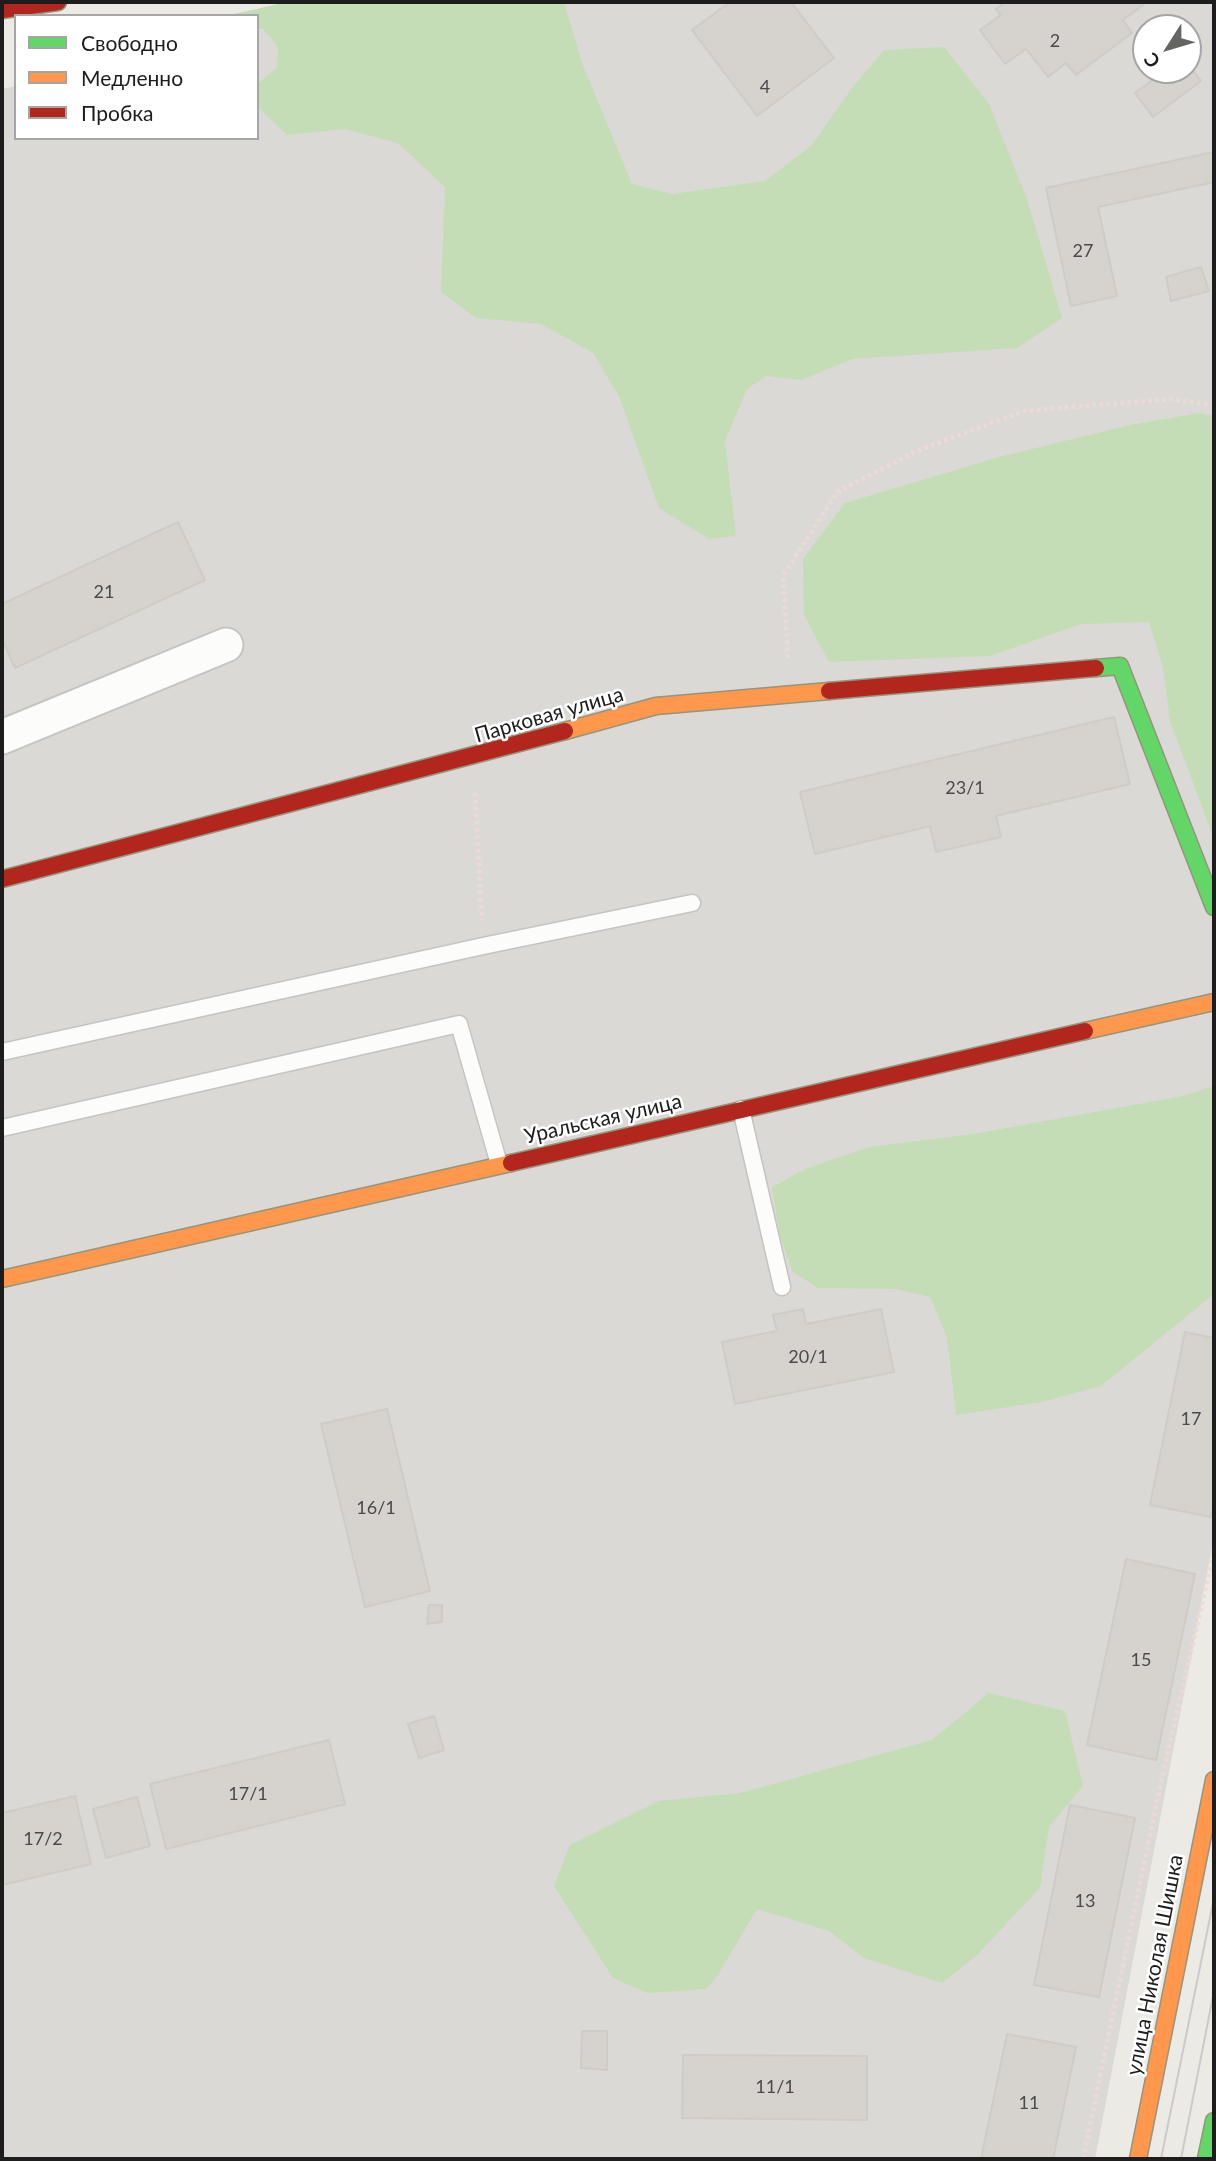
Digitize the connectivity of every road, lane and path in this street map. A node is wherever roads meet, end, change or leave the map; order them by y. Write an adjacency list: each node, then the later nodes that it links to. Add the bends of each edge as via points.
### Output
1 (58, 2): 2 (street)
2 (2, 10)
3 (1214, 405): 5 (path, via 1170,399 1024,411 919,450 837,492 783,576)
4 (226, 645): 6 (street)
5 (791, 695): 7 (street, Парковая улица, via 656,706); 10 (street, Парковая улица, via 1120,666)
6 (2, 737)
7 (473, 757): 8 (street, Парковая улица); 11 (path)
8 (2, 879)
9 (692, 904): 11 (lane)
10 (1214, 907)
11 (483, 946): 13 (lane)
12 (1214, 1002): 14 (street, Уральская улица)
13 (2, 1052)
14 (741, 1109): 16 (street, Уральская улица); 18 (lane)
15 (2, 1128): 16 (lane, via 459,1024)
16 (499, 1164): 17 (street, Уральская улица)
17 (2, 1279)
18 (782, 1287)
19 (1214, 1552): 22 (path)
20 (1214, 1780): 23 (street, улица Николая Шишка)
21 (1214, 2121): 24 (street)
22 (1083, 2159)
23 (1138, 2159)
24 (1206, 2159)

